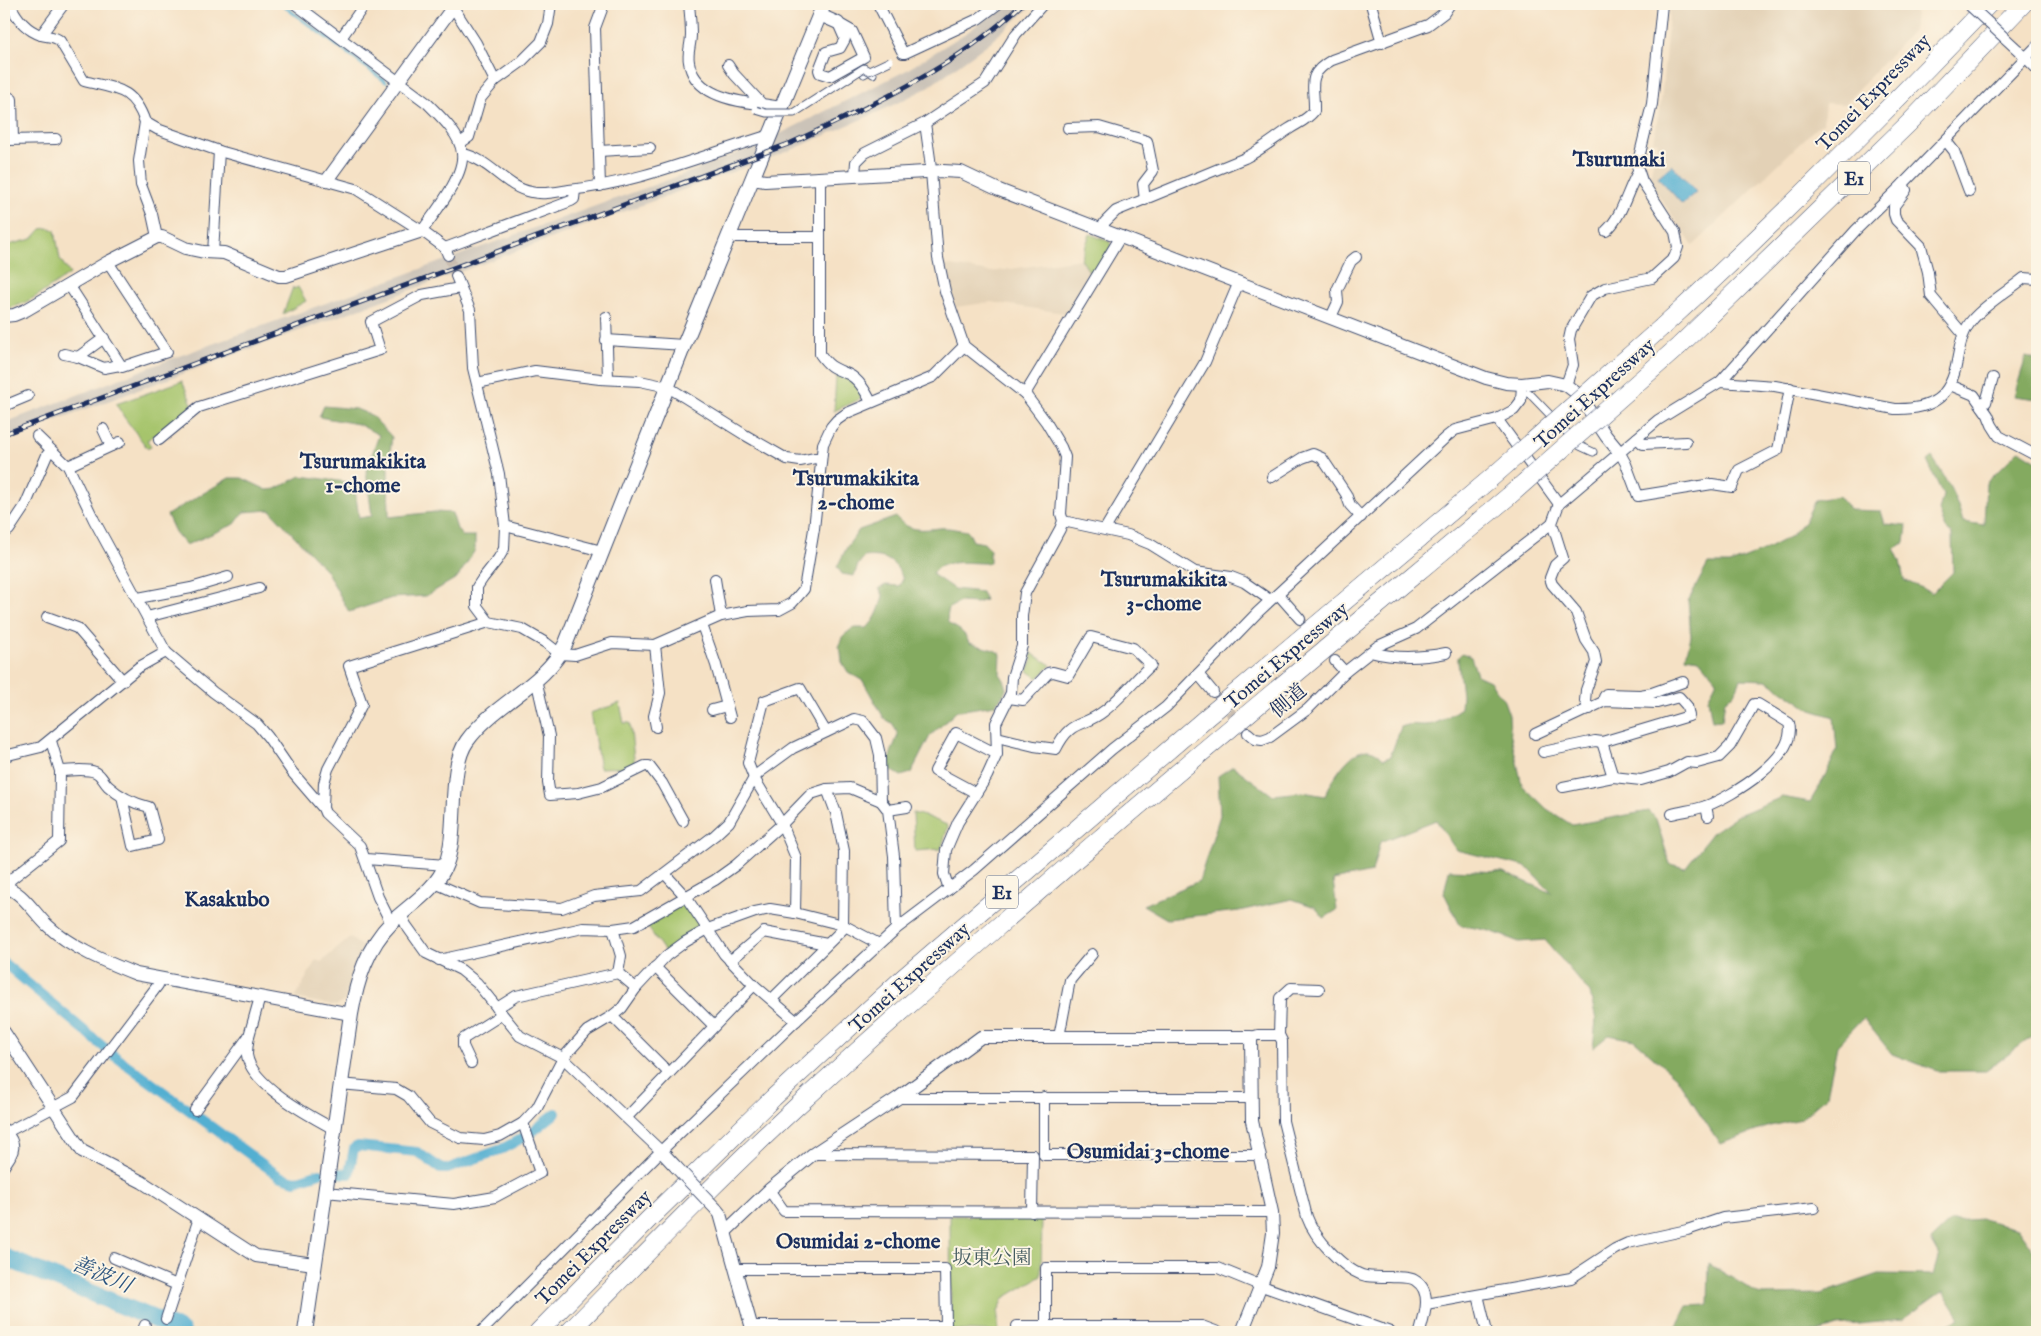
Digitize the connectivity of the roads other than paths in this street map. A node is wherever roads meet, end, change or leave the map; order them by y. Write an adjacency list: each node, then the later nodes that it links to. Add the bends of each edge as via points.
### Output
1 (64, 4): 20 (street)
2 (295, 4): 21 (street)
3 (365, 4): 21 (street)
4 (552, 4): 30 (street, via 541,42)
5 (604, 4): 44 (street, via 595,28)
6 (689, 4): 33 (street, via 691,35 688,60 694,77 711,91)
7 (878, 4): 16 (street, via 903,53 978,19)
8 (1044, 4): 36 (street, via 1016,34 985,84)
9 (1372, 4): 23 (street)
10 (1450, 4): 23 (street, via 1428,25)
11 (1662, 4): 47 (street, via 1652,104)
12 (1968, 4): 26 (street, bridge)
13 (1989, 4): 243 (highway, Tomei Expressway / E1, bridge, via 1738,258 1490,479 903,978 773,1098)
14 (2024, 4): 244 (highway, Tomei Expressway / E1, bridge, via 1909,123 1679,346 1509,496 920,994 791,1112)
15 (453, 5): 30 (street); 31 (street)
16 (994, 5)
17 (9, 9): 20 (street)
18 (822, 10): 19 (street); 34 (main road)
19 (838, 23): 22 (street, via 852,31); 24 (street, via 844,34)
20 (41, 35): 35 (street, via 56,37 60,41 84,81 126,92 141,110)
21 (341, 38): 31 (street)
22 (857, 42): 24 (street); 24 (street, via 864,53 862,59 830,76 823,75 819,70 826,52)
23 (1382, 43): 56 (street, via 1323,65 1311,90 1314,111 1309,118 1264,148)
24 (843, 44)
25 (2037, 46): 26 (street)
26 (2023, 55): 29 (street); 40 (street)
27 (890, 60): 33 (street, bridge, via 868,74 864,68 794,113 766,113)
28 (728, 65): 33 (street)
29 (2037, 69)
30 (495, 81): 41 (street, via 480,100 469,137)
31 (400, 82): 41 (street, via 442,118); 51 (street)
32 (4, 94): 39 (street, via 12,99 10,139)
33 (759, 107): 34 (street)
34 (781, 107): 38 (main road)
35 (145, 122): 43 (street); 60 (street, via 139,161 141,185)
36 (925, 123): 46 (street); 48 (street, via 860,157 856,162)
37 (1068, 128): 56 (street, via 1099,127 1147,140 1153,171 1143,184)
38 (770, 135): 50 (main road); 53 (street, via 640,178)
39 (56, 139)
40 (1946, 141): 52 (street); 55 (street, via 1954,151)
41 (460, 143): 45 (street)
42 (650, 148): 44 (street)
43 (219, 151): 51 (street); 64 (street)
44 (599, 151): 53 (street)
45 (463, 154): 54 (street, via 474,156 520,189 541,194); 58 (street, via 455,180)
46 (930, 171): 48 (street); 57 (street, via 961,172); 79 (street, via 938,258 945,291)
47 (1638, 172): 59 (street, via 1615,223); 87 (street, via 1676,232 1678,247 1674,258 1652,278 1604,288 1591,296 1571,330 1573,366)
48 (855, 176): 49 (street)
49 (820, 178): 50 (street); 63 (street)
50 (753, 179): 61 (main road)
51 (327, 180): 58 (street, via 356,189)
52 (1904, 184): 75 (street, via 1906,190 1894,206 1896,220 1921,246 1931,296); 85 (street, via 1856,230)
53 (600, 186): 54 (street)
54 (575, 190): 58 (street, via 571,201 447,252)
55 (1969, 191)
56 (1145, 200): 57 (street, via 1116,211)
57 (1102, 229): 62 (street)
58 (422, 231): 64 (street, via 286,276 224,253)
59 (1606, 231)
60 (157, 236): 64 (street, via 185,248); 66 (street)
61 (729, 236): 63 (street); 78 (main road)
62 (1121, 236): 69 (street); 92 (street)
63 (819, 237): 94 (street, via 820,354 832,368 856,380)
64 (213, 253)
65 (1356, 257): 74 (street, via 1337,290 1338,302)
66 (108, 262): 70 (street); 82 (street, via 167,352)
67 (456, 276): 71 (street)
68 (2037, 280): 75 (street, via 2024,278 1972,319)
69 (1239, 282): 74 (street); 115 (street, via 1205,362)
70 (69, 285): 72 (street, via 26,310); 76 (street)
71 (460, 288): 86 (street, via 470,310 473,368); 101 (street, via 422,295 371,322 380,350 199,407)
72 (4, 316)
73 (606, 317): 77 (street)
74 (1331, 317): 91 (street, via 1486,378)
75 (1963, 334): 88 (street)
76 (104, 338): 81 (street); 82 (street)
77 (606, 340): 78 (street); 83 (street)
78 (684, 345): 89 (main road)
79 (964, 346): 92 (street); 94 (street, via 932,377)
80 (64, 354): 81 (street)
81 (78, 357): 82 (street, via 104,368)
82 (120, 365)
83 (608, 378): 86 (street, via 535,371); 89 (street)
84 (1993, 378): 96 (street)
85 (1720, 382): 90 (street); 100 (street, via 1658,420)
86 (477, 383): 114 (street, via 499,474)
87 (1566, 385): 91 (street, via 1548,381); 105 (street, via 1579,395)
88 (1950, 385): 90 (street, via 1943,396 1913,410); 96 (street, via 1974,396)
89 (668, 387): 107 (street, via 787,459); 117 (main road)
90 (1790, 388): 105 (street, via 1778,450 1739,470 1732,487 1712,484 1638,496)
91 (1526, 389): 97 (street, via 1514,410); 104 (street, via 1580,446)
92 (1025, 394): 112 (street, via 1046,422 1065,457)
93 (28, 396): 95 (street)
94 (871, 402): 107 (street, via 837,420 823,444)
95 (4, 406)
96 (1982, 406): 106 (street, via 2000,436)
97 (1497, 419): 110 (street); 111 (street, via 1467,426 1446,437)
98 (103, 429): 108 (street, via 115,444)
99 (37, 436): 103 (street)
100 (1637, 438): 102 (street, via 1643,444); 105 (street)
101 (158, 440)
102 (1686, 442)
103 (51, 451): 108 (street); 116 (street, via 25,506)
104 (1593, 452)
105 (1620, 453): 110 (street)
106 (2037, 456)
107 (821, 460): 124 (street, via 804,589 792,603 779,610)
108 (68, 466): 122 (street)
109 (1272, 476): 111 (street, via 1313,454 1322,458 1350,505)
110 (1559, 504): 113 (street)
111 (1361, 517): 121 (street)
112 (1062, 520): 115 (street); 142 (street, via 1025,593 1022,646)
113 (1552, 523): 132 (street, 側道, via 1416,628); 144 (street, via 1563,558 1555,565 1550,578 1576,612 1594,652 1596,662 1585,701)
114 (505, 526): 117 (street); 128 (street, via 504,549 478,587 477,606)
115 (1105, 529): 123 (street, via 1150,544 1195,572 1244,582)
116 (9, 530)
117 (602, 551): 133 (main road)
118 (228, 577): 122 (street)
119 (715, 579): 124 (street)
120 (259, 588): 126 (street)
121 (1278, 594): 123 (street); 127 (street)
122 (138, 598): 126 (street)
123 (1270, 600): 137 (street)
124 (721, 616): 129 (street)
125 (47, 617): 139 (street, via 77,628)
126 (147, 617): 131 (street)
127 (1300, 619)
128 (489, 622): 133 (street, via 522,629); 165 (street, via 349,666 362,704 328,769)
129 (702, 625): 130 (street); 145 (street, via 729,711)
130 (655, 645): 133 (street, via 612,643 575,655); 146 (street, via 660,693 654,716)
131 (166, 652): 139 (street); 165 (street, via 257,724)
132 (1370, 652): 134 (street, via 1408,658); 136 (street, 側道)
133 (560, 654): 138 (main road)
134 (1446, 654)
135 (1335, 661): 136 (street)
136 (1345, 672): 148 (street, 側道, via 1308,709 1270,737 1262,740)
137 (1198, 674): 141 (street); 175 (street, via 1166,707)
138 (536, 679): 168 (street, via 549,736 550,795 602,787 649,766); 171 (main road, via 490,716 465,743 456,780)
139 (123, 680): 151 (street)
140 (1683, 682): 143 (street, via 1640,695 1606,694)
141 (1213, 692)
142 (1009, 698): 150 (street, via 996,723); 150 (street, via 1023,700 1048,673 1068,676 1091,637 1132,648 1151,665 1103,712 1065,733 1056,749)
143 (1605, 701): 144 (street); 152 (street, via 1658,703 1679,697 1687,706 1689,716)
144 (1590, 709): 149 (street)
145 (712, 710)
146 (656, 727)
147 (826, 732): 158 (street, via 793,748); 158 (street, via 800,688 764,701 748,763); 163 (street, via 854,719 863,721 876,738 880,755)
148 (1248, 734)
149 (1535, 734)
150 (997, 737): 154 (street)
151 (51, 741): 155 (street, via 41,747); 156 (street)
152 (1602, 742): 153 (street); 157 (street)
153 (1543, 752)
154 (997, 754): 161 (street); 161 (street, via 956,732 936,771)
155 (4, 756)
156 (60, 771): 162 (street, via 92,770); 174 (street, via 59,841 10,880)
157 (1612, 777): 159 (street); 167 (street, via 1641,780 1669,772 1687,762 1697,763 1719,757 1730,746 1754,704 1789,723 1788,740 1763,772 1710,810)
158 (754, 778): 169 (street); 172 (street, via 728,822 716,835)
159 (1563, 787)
160 (827, 789): 163 (street, via 850,788); 169 (street, via 811,794); 179 (street, via 844,851)
161 (976, 793): 175 (street, via 954,821 944,874)
162 (122, 797): 162 (street, via 132,803 149,806 158,840 133,846)
163 (881, 801): 166 (street)
164 (907, 807): 166 (street)
165 (323, 808): 170 (street, via 324,813 355,839)
166 (888, 810): 182 (street, via 894,856)
167 (1672, 814)
168 (683, 821)
169 (782, 824): 176 (street, via 736,865); 177 (street, via 796,858)
170 (366, 859): 171 (street); 178 (street, via 378,897)
171 (446, 865): 173 (main road)
172 (665, 874): 173 (street, via 641,891 594,896 562,908 480,903); 176 (street)
173 (435, 883): 178 (main road)
174 (6, 888): 190 (street, via 20,895 48,927 70,942 136,974)
175 (949, 889): 182 (street)
176 (686, 897): 180 (street, via 634,926); 181 (street)
177 (795, 913): 179 (street); 181 (street, via 770,909)
178 (396, 918): 186 (street, via 406,925 428,955); 197 (main road, via 362,967)
179 (843, 925): 183 (street); 184 (street)
180 (613, 929): 186 (street, via 583,928); 189 (street, via 621,956)
181 (708, 929): 187 (street); 188 (street, via 685,942)
182 (896, 929): 184 (street)
183 (827, 944): 187 (street, via 764,932); 195 (street)
184 (879, 944): 199 (street)
185 (1092, 954): 204 (street, via 1070,980)
186 (439, 960): 196 (street, via 461,970 477,983)
187 (730, 961): 191 (street)
188 (655, 967): 192 (street); 200 (street)
189 (618, 973): 192 (street); 196 (street, via 516,996)
190 (159, 979): 194 (street); 213 (street, via 158,985 73,1097)
191 (754, 985): 195 (street); 200 (street)
192 (636, 988): 198 (street)
193 (1319, 989): 202 (street, via 1291,988 1280,998)
194 (260, 997): 197 (street); 203 (street)
195 (772, 999): 199 (street)
196 (499, 1011): 206 (street, via 520,1036); 207 (street, via 463,1039)
197 (351, 1014): 209 (main road)
198 (612, 1016): 206 (street, via 587,1032); 208 (street)
199 (796, 1021): 219 (street)
200 (714, 1026): 208 (street)
201 (4, 1032): 213 (street)
202 (1280, 1035): 205 (street); 236 (street, via 1283,1121 1311,1228 1343,1263 1356,1272 1416,1281 1425,1293)
203 (249, 1036): 214 (street); 217 (street, via 247,1055 260,1078 298,1110)
204 (1059, 1037): 205 (street); 210 (street, via 981,1036)
205 (1251, 1037): 212 (street)
206 (563, 1058): 215 (street); 216 (street, via 537,1108)
207 (471, 1063)
208 (669, 1073): 215 (street)
209 (340, 1084): 216 (street, via 396,1089 408,1096 430,1123 460,1138 484,1140 500,1136); 217 (main road)
210 (898, 1098): 211 (street); 220 (street)
211 (1044, 1098): 212 (street); 221 (street, via 1044,1155)
212 (1252, 1098): 221 (street, via 1252,1121)
213 (54, 1108): 218 (street); 228 (street, via 82,1151 142,1182)
214 (194, 1110)
215 (628, 1117): 219 (street)
216 (523, 1123): 224 (street, via 540,1173 495,1197 454,1204)
217 (334, 1129): 224 (main road)
218 (5, 1131): 222 (street, via 15,1150)
219 (661, 1151): 229 (street, bridge, via 716,1209); 242 (street)
220 (814, 1154): 223 (street); 226 (street, via 1033,1155)
221 (1259, 1156): 227 (street)
222 (4, 1166)
223 (769, 1190): 226 (street, via 784,1211); 229 (street)
224 (324, 1192): 231 (main road)
225 (1814, 1208): 235 (street, via 1723,1218 1628,1243 1571,1278)
226 (1032, 1212): 227 (street)
227 (1272, 1212): 234 (street, via 1272,1249)
228 (199, 1218): 231 (street, via 256,1256); 233 (street)
229 (726, 1232): 232 (street)
230 (114, 1258): 233 (street)
231 (314, 1264): 241 (main road)
232 (736, 1269): 240 (street); 240 (street, via 945,1269 946,1326)
233 (177, 1285): 237 (street)
234 (1262, 1286): 239 (street, via 1218,1268 1046,1268); 246 (street); 247 (street)
235 (1478, 1294): 236 (street); 249 (street)
236 (1426, 1304): 248 (street)
237 (166, 1319)
238 (1017, 1326): 239 (street)
239 (1046, 1326): 245 (street, via 1202,1326)
240 (752, 1329)
241 (305, 1332)
242 (481, 1332)
243 (538, 1332)
244 (570, 1332)
245 (1218, 1332)
246 (1242, 1332)
247 (1387, 1332)
248 (1420, 1332)
249 (1487, 1332)

